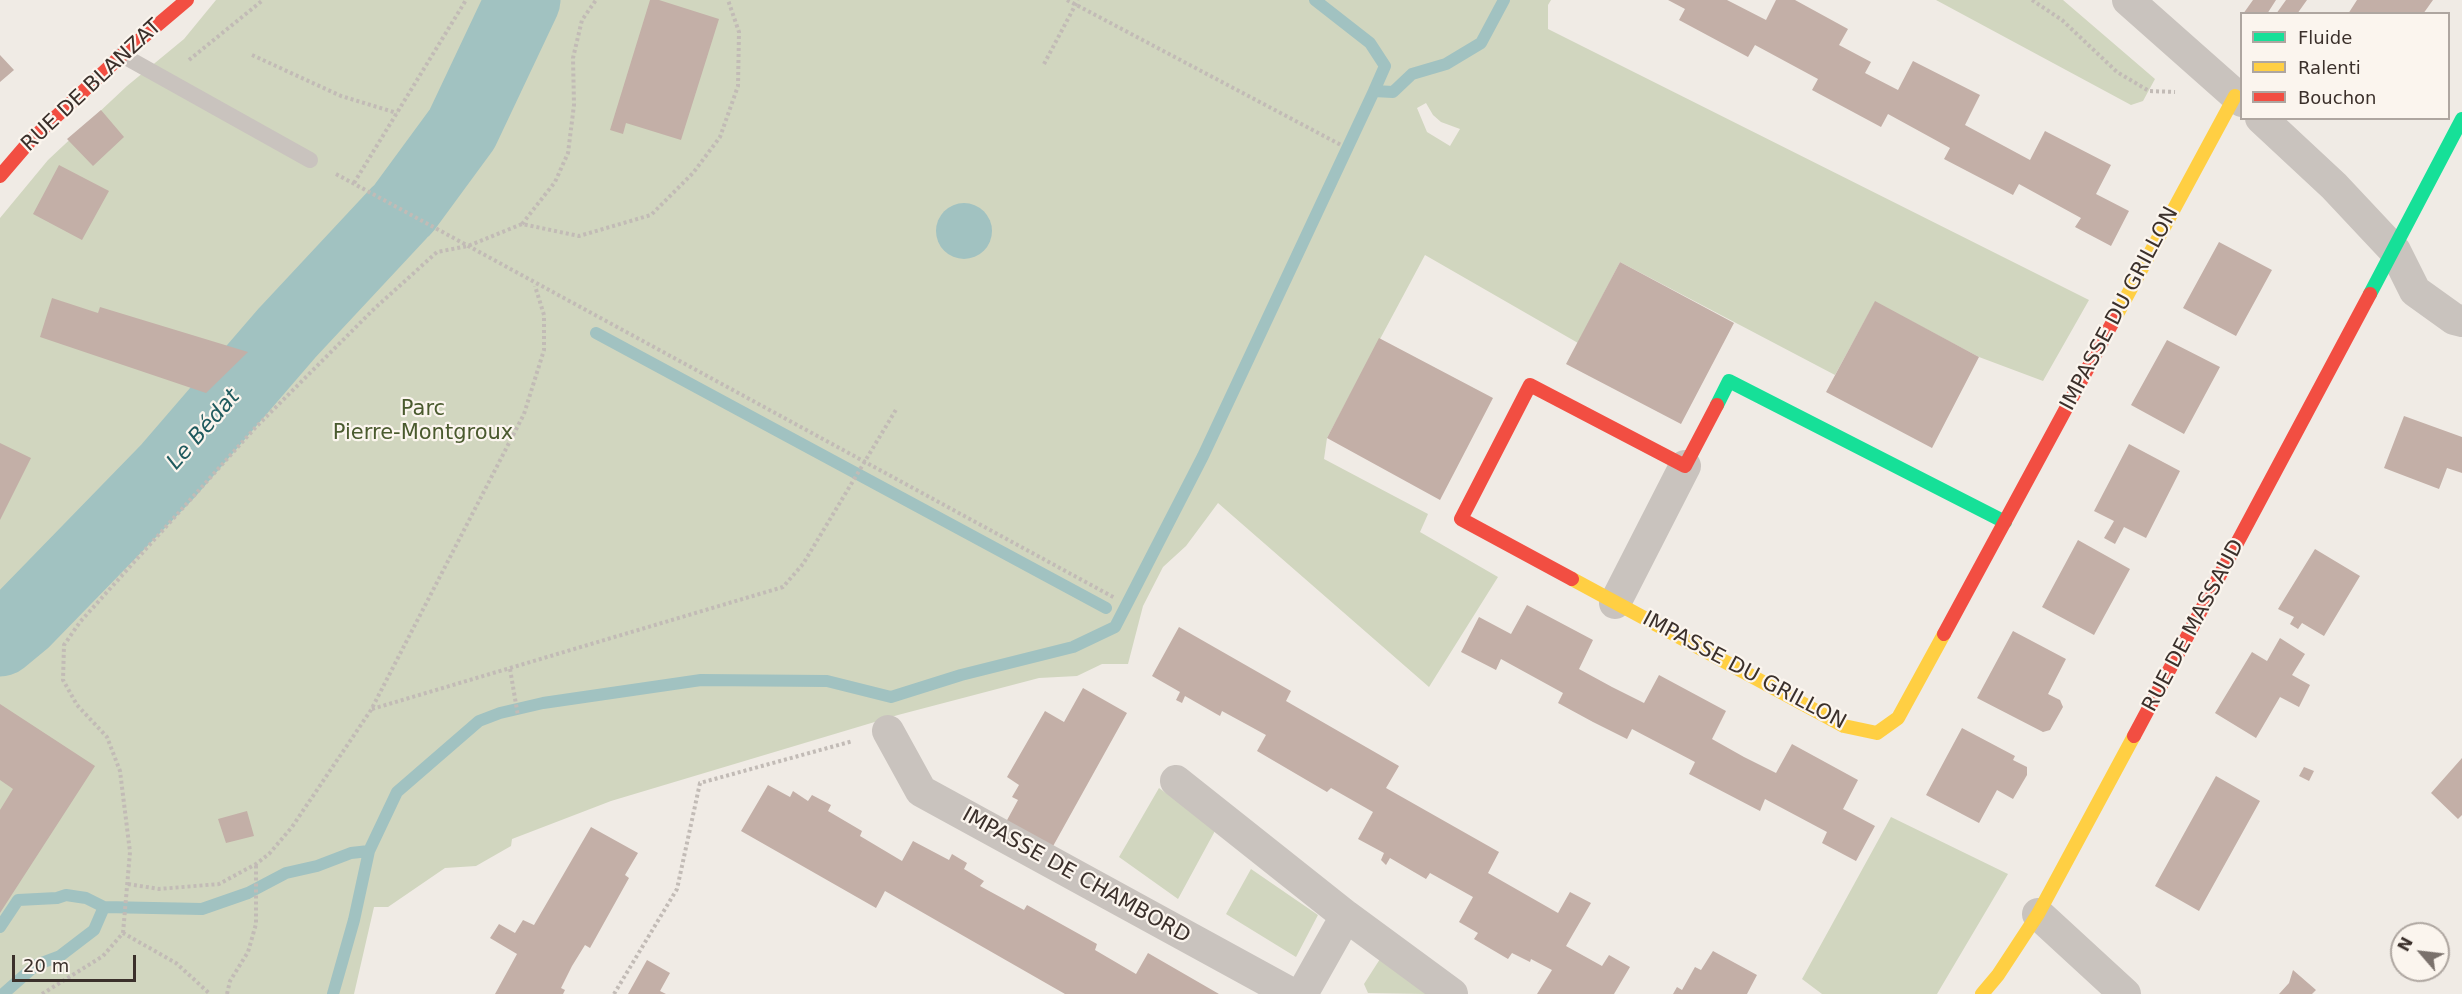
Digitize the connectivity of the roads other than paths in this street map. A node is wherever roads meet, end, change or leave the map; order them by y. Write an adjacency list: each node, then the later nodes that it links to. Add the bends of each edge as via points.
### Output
1 (187, 0): 3 (street, RUE DE BLANZAT)
2 (2128, 0): 4 (street)
3 (122, 55): 7 (lane); 8 (street, RUE DE BLANZAT, via 30,141)
4 (2238, 99): 12 (street, IMPASSE DU GRILLON)
5 (2462, 119): 9 (street, RUE DE MASSAUD)
6 (2263, 120): 9 (street, via 2334,186)
7 (310, 160)
8 (0, 176)
9 (2395, 251): 10 (street, via 2415,291); 16 (street, RUE DE MASSAUD)
10 (2462, 321)
11 (1685, 466): 12 (street, via 1729,381); 13 (street); 13 (street, IMPASSE DU GRILLON, via 1530,385 1461,519)
12 (2005, 522): 13 (street, IMPASSE DU GRILLON, via 1898,718 1877,733 1844,726)
13 (1615, 603)
14 (888, 731): 18 (street, IMPASSE DE CHAMBORD, via 921,791)
15 (1176, 781): 17 (street)
16 (2038, 914): 21 (street, RUE DE MASSAUD); 22 (street)
17 (1346, 916): 19 (street); 20 (street)
18 (1292, 994)
19 (1302, 994)
20 (1452, 994)
21 (1982, 994)
22 (2125, 994)

